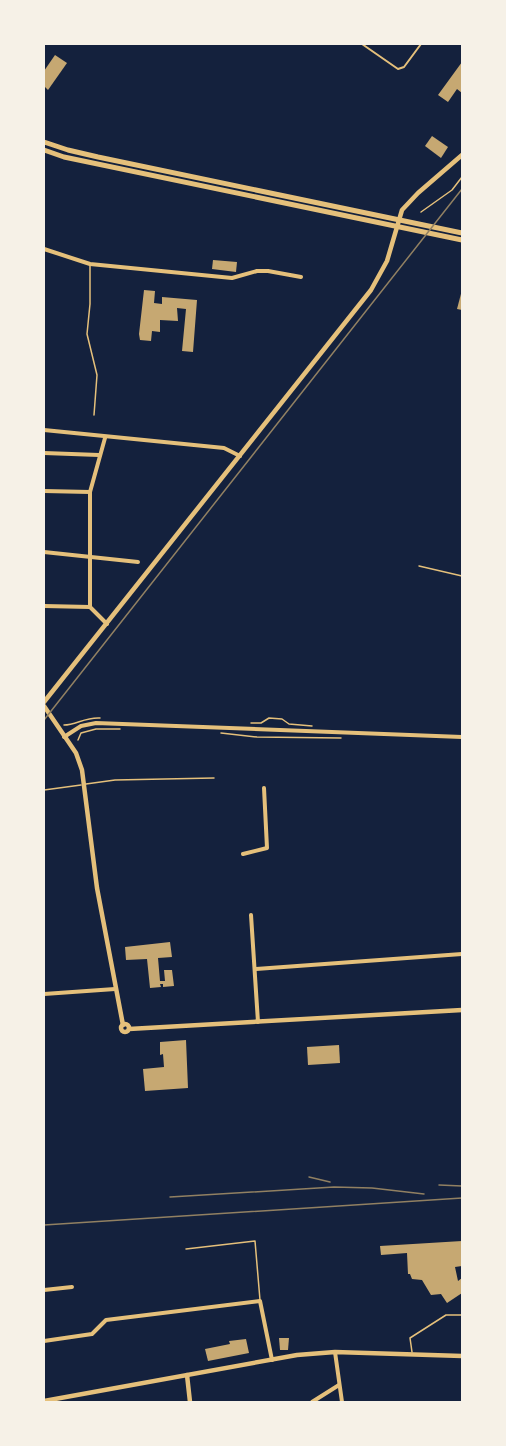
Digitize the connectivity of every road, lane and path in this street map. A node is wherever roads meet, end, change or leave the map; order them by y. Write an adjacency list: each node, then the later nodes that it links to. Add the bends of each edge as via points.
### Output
1 (362, 44): 5 (street)
2 (370, 44): 5 (street)
3 (415, 44): 4 (street)
4 (420, 45): 5 (street, via 399,69)
5 (367, 47)
6 (44, 142): 11 (main road, via 92,156)
7 (44, 150): 12 (main road)
8 (462, 155): 11 (street, via 412,198)
9 (462, 177): 10 (path, via 452,190)
10 (421, 212)
11 (398, 219): 12 (street); 13 (main road)
12 (396, 227): 14 (main road); 23 (street, via 387,261 371,290)
13 (462, 233)
14 (462, 240)
15 (44, 249): 16 (street)
16 (90, 264): 17 (street, via 232,278 268,271); 18 (lane, via 87,334 97,375)
17 (301, 278)
18 (94, 415)
19 (44, 430): 20 (street)
20 (105, 438): 22 (street); 23 (street, via 224,448)
21 (44, 453): 22 (street)
22 (99, 455): 25 (street)
23 (240, 456): 33 (street)
24 (44, 491): 25 (street)
25 (90, 492): 27 (street)
26 (44, 552): 27 (street)
27 (90, 558): 28 (street); 32 (street)
28 (138, 562)
29 (419, 566): 30 (lane)
30 (462, 576)
31 (44, 606): 32 (street)
32 (90, 607): 33 (street)
33 (107, 624): 34 (street)
34 (44, 704): 37 (street)
35 (123, 729): 40 (path, via 90,730 81,733)
36 (218, 733): 39 (path)
37 (64, 737): 38 (street, via 81,726 96,723); 42 (street, via 78,758)
38 (462, 737)
39 (341, 738)
40 (78, 740)
41 (214, 778): 42 (lane)
42 (85, 784): 44 (lane); 49 (street, via 97,888)
43 (264, 788): 45 (street, via 267,848)
44 (44, 790)
45 (243, 854)
46 (251, 915): 48 (street)
47 (462, 954): 48 (street)
48 (256, 969): 52 (street)
49 (116, 989): 50 (street); 52 (street, via 121,1028 126,1032)
50 (44, 994)
51 (462, 1010): 52 (street)
52 (258, 1022)
53 (186, 1249): 56 (lane, via 255,1241)
54 (72, 1287): 55 (street)
55 (44, 1290)
56 (260, 1301): 58 (street, via 106,1320 92,1334); 62 (street)
57 (462, 1315): 60 (lane, via 446,1315 410,1338)
58 (44, 1341)
59 (335, 1352): 60 (street); 62 (street); 64 (street)
60 (412, 1354): 61 (street)
61 (462, 1356)
62 (272, 1360): 63 (street)
63 (187, 1375): 65 (street); 67 (street)
64 (339, 1385): 68 (street); 69 (street)
65 (70, 1400): 66 (street)
66 (44, 1401)
67 (190, 1402)
68 (312, 1402)
69 (342, 1402)

